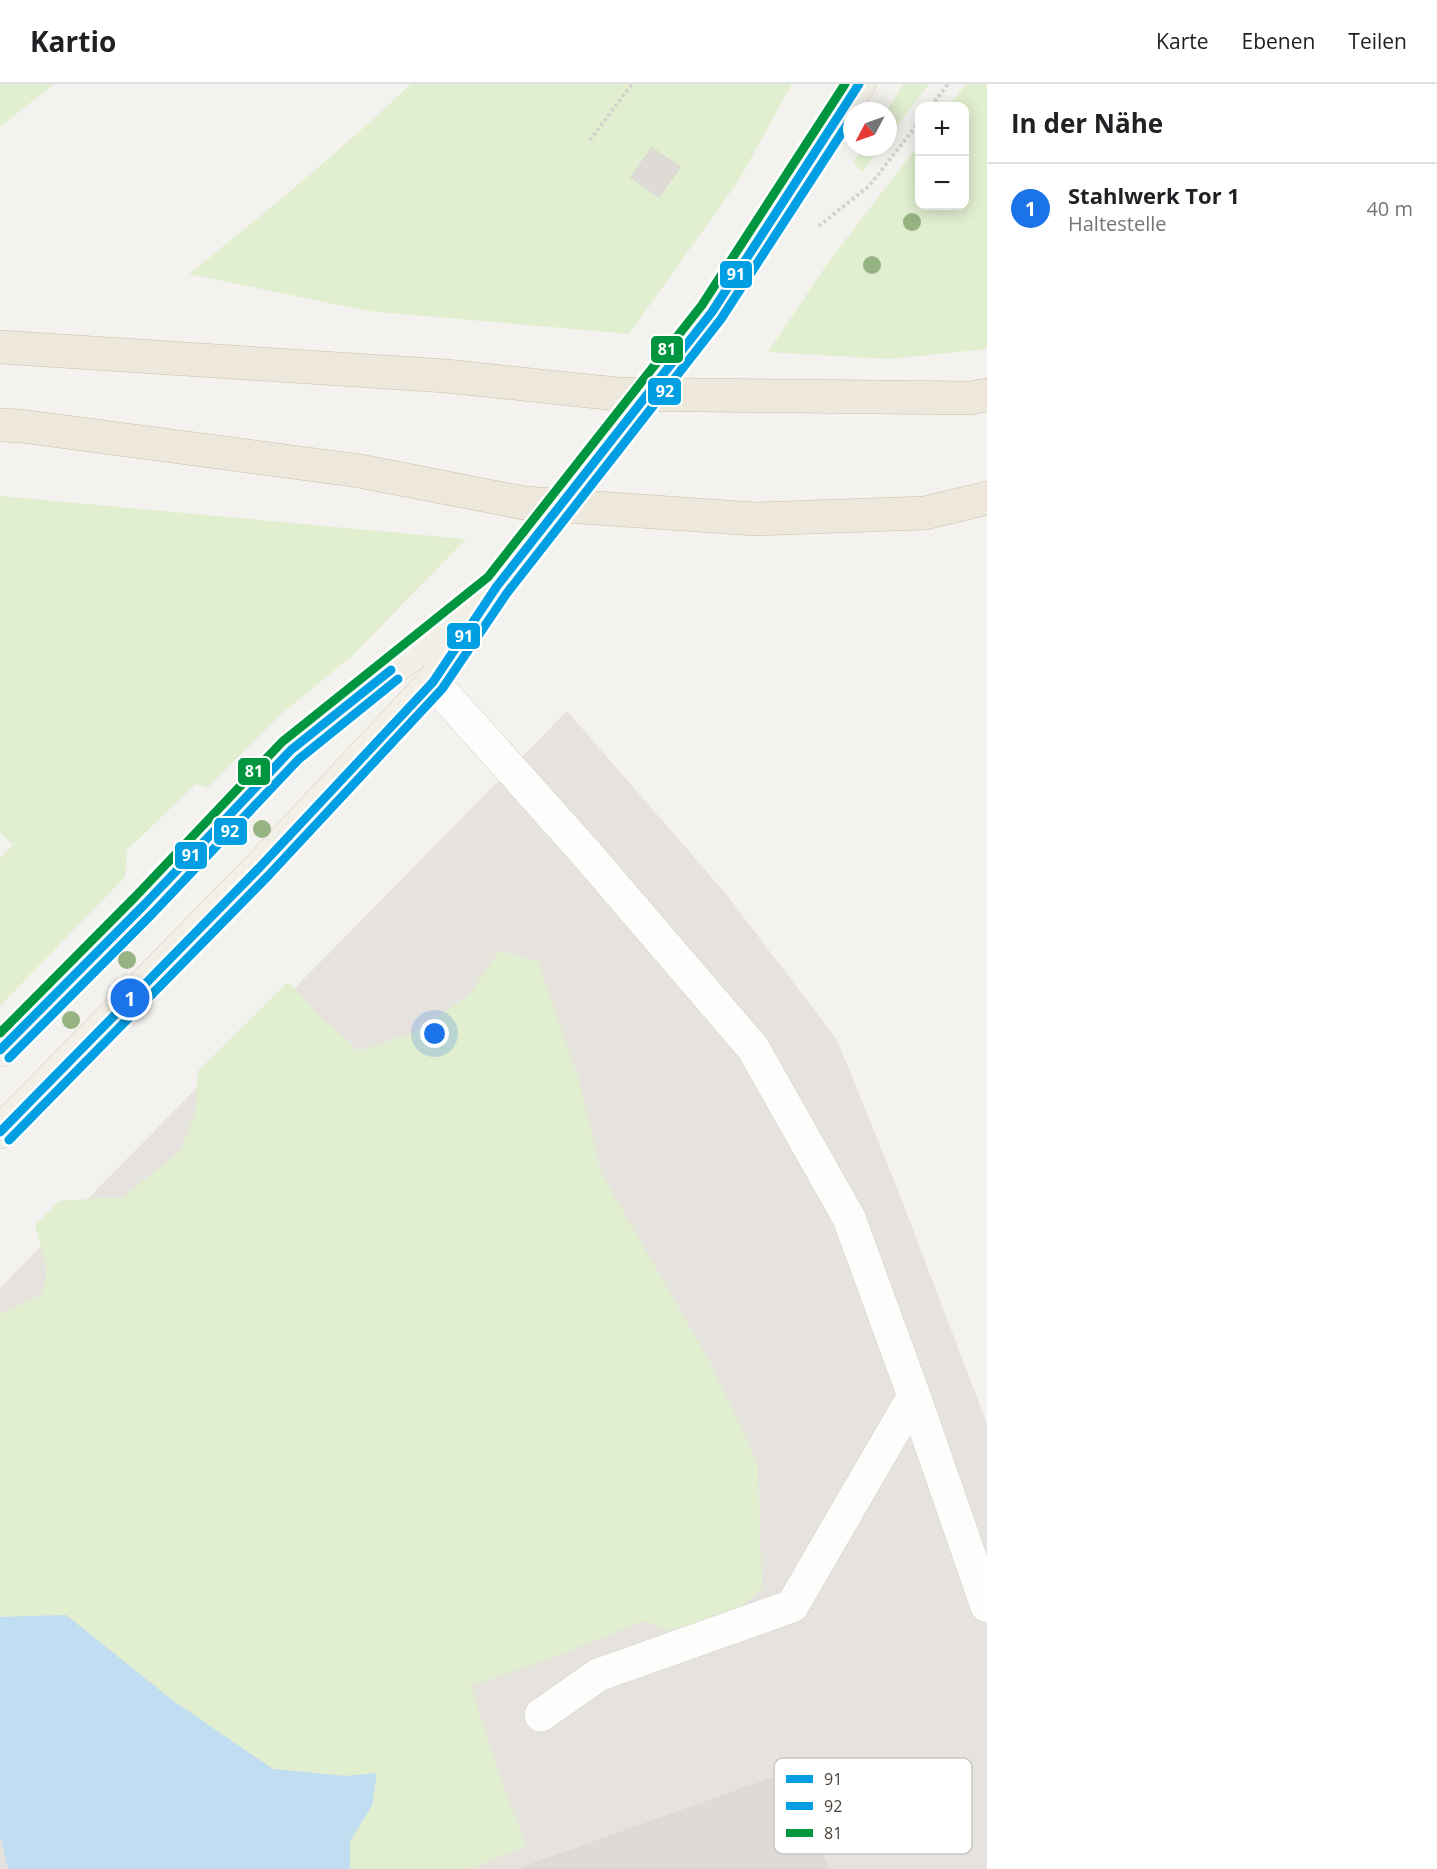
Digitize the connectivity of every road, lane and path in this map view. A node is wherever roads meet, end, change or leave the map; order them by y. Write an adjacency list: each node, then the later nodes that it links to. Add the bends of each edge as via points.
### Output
1 (632, 84): 5 (path)
2 (859, 84): 10 (main road, bridge, via 712,312)
3 (948, 84): 4 (path)
4 (934, 102)
5 (590, 140)
6 (0, 347): 7 (highway, via 434,375 617,394 970,399)
7 (987, 395)
8 (0, 425): 9 (highway, via 360,471 524,503 754,519 925,513)
9 (987, 498)
10 (497, 586): 11 (main road); 12 (main road, via 291,750)
11 (433, 682): 13 (main road, via 259,868); 14 (lane, via 753,1048 849,1218)
12 (0, 1050)
13 (0, 1132)
14 (914, 1396): 15 (lane); 16 (lane, via 792,1606 598,1675)
15 (987, 1606)
16 (541, 1715)

